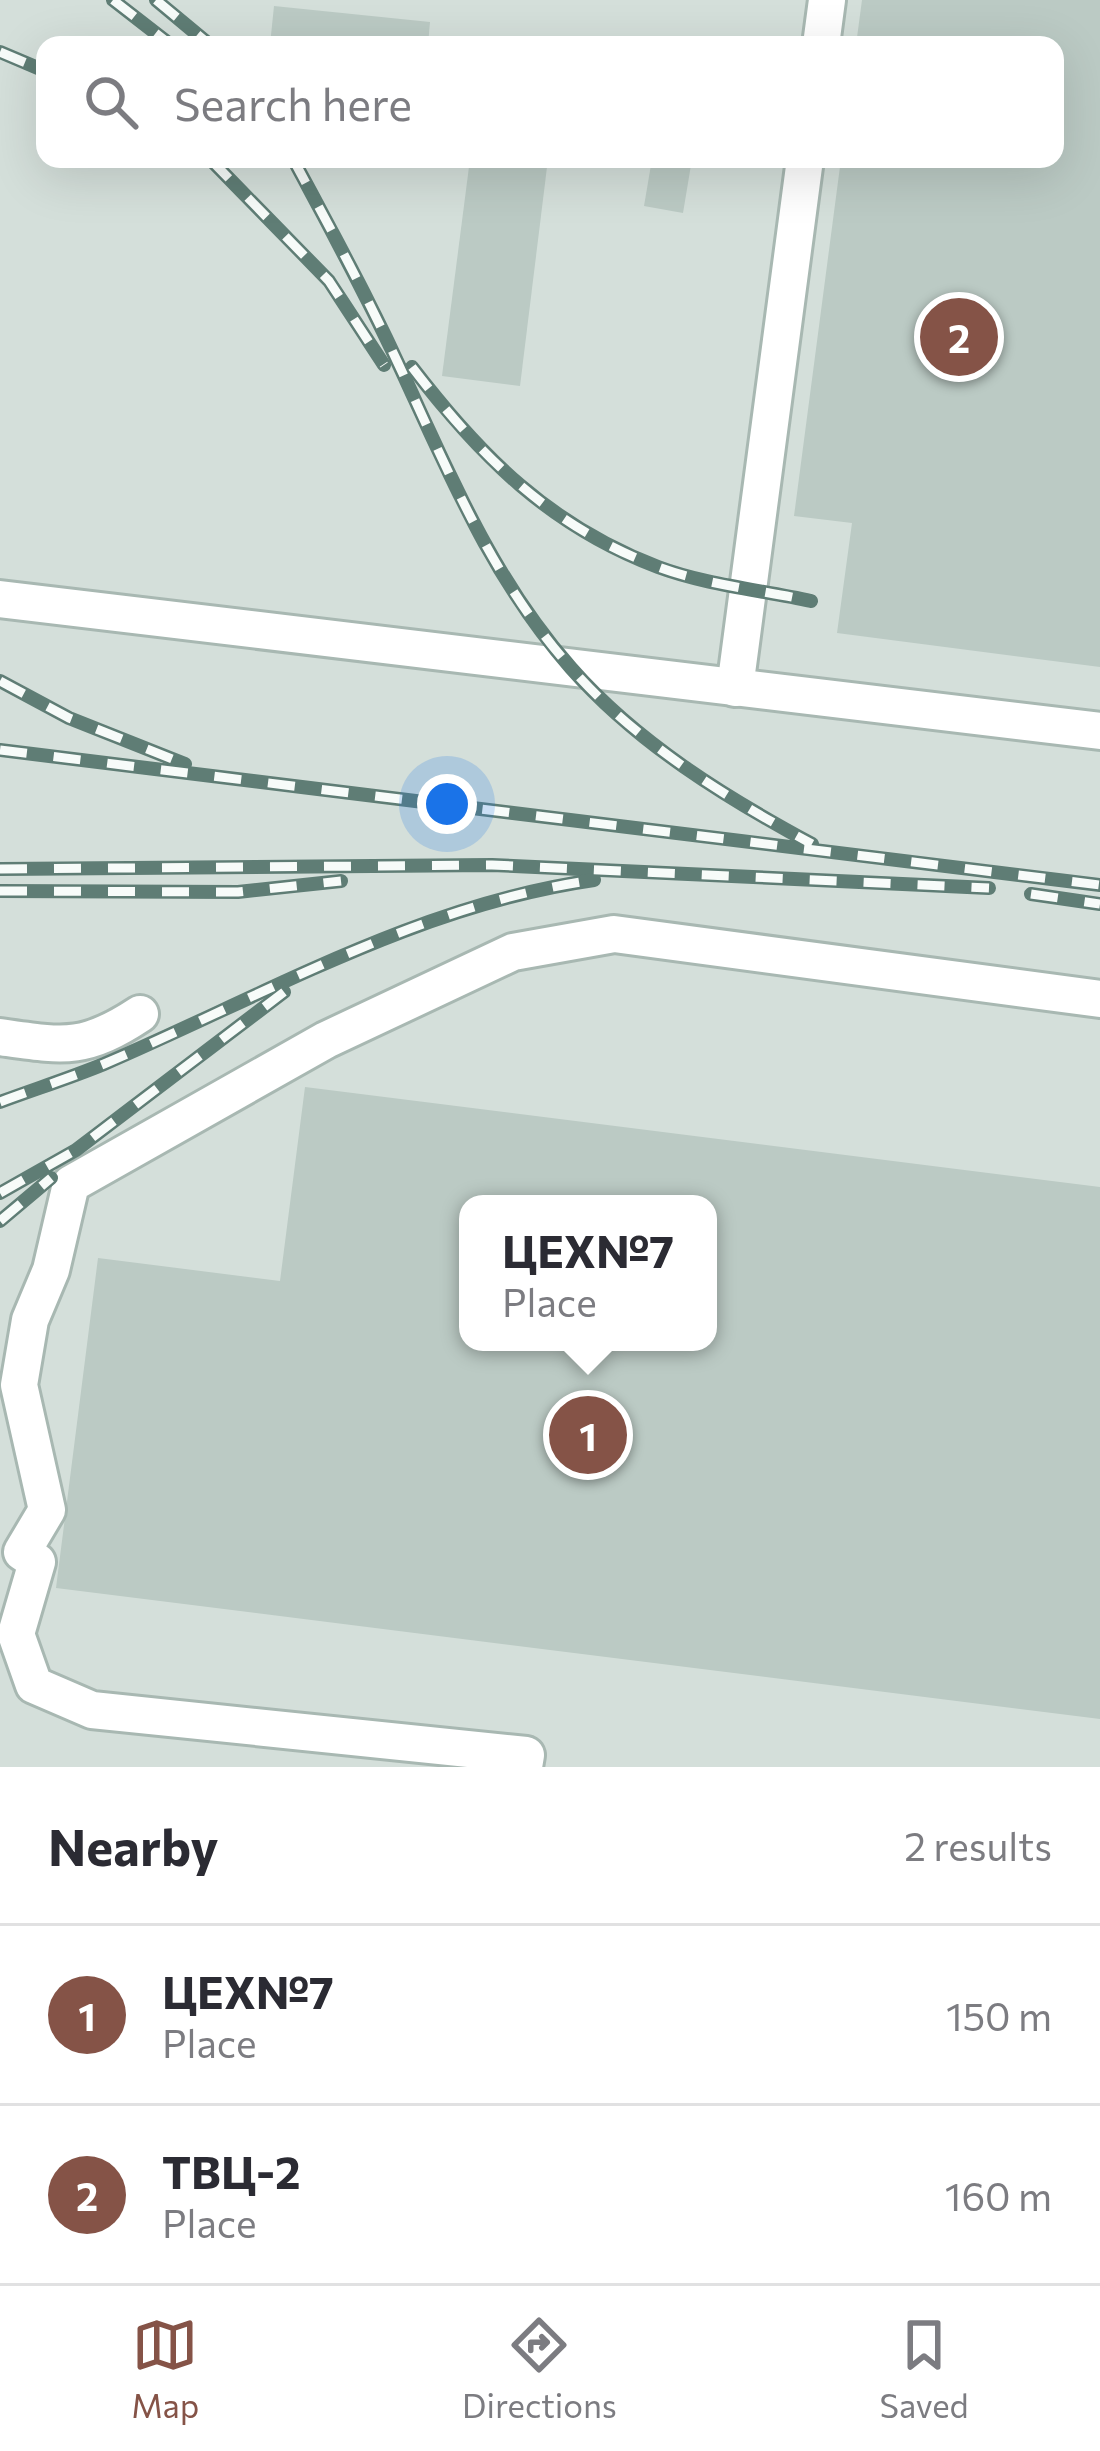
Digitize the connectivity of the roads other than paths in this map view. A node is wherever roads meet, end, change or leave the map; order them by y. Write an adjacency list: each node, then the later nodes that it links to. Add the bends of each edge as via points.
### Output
1 (826, 0): 2 (lane)
2 (821, 36)
3 (804, 168): 5 (lane)
4 (0, 599): 5 (lane)
5 (735, 688): 6 (lane)
6 (1100, 731)
7 (1100, 999): 10 (lane, via 614,934 513,952 326,1040 71,1184 19,1385 47,1510 22,1552 37,1562 16,1634 34,1685 92,1710 526,1755)
8 (140, 1014): 9 (lane, via 108,1035 66,1046)
9 (0, 1037)
10 (524, 1767)

